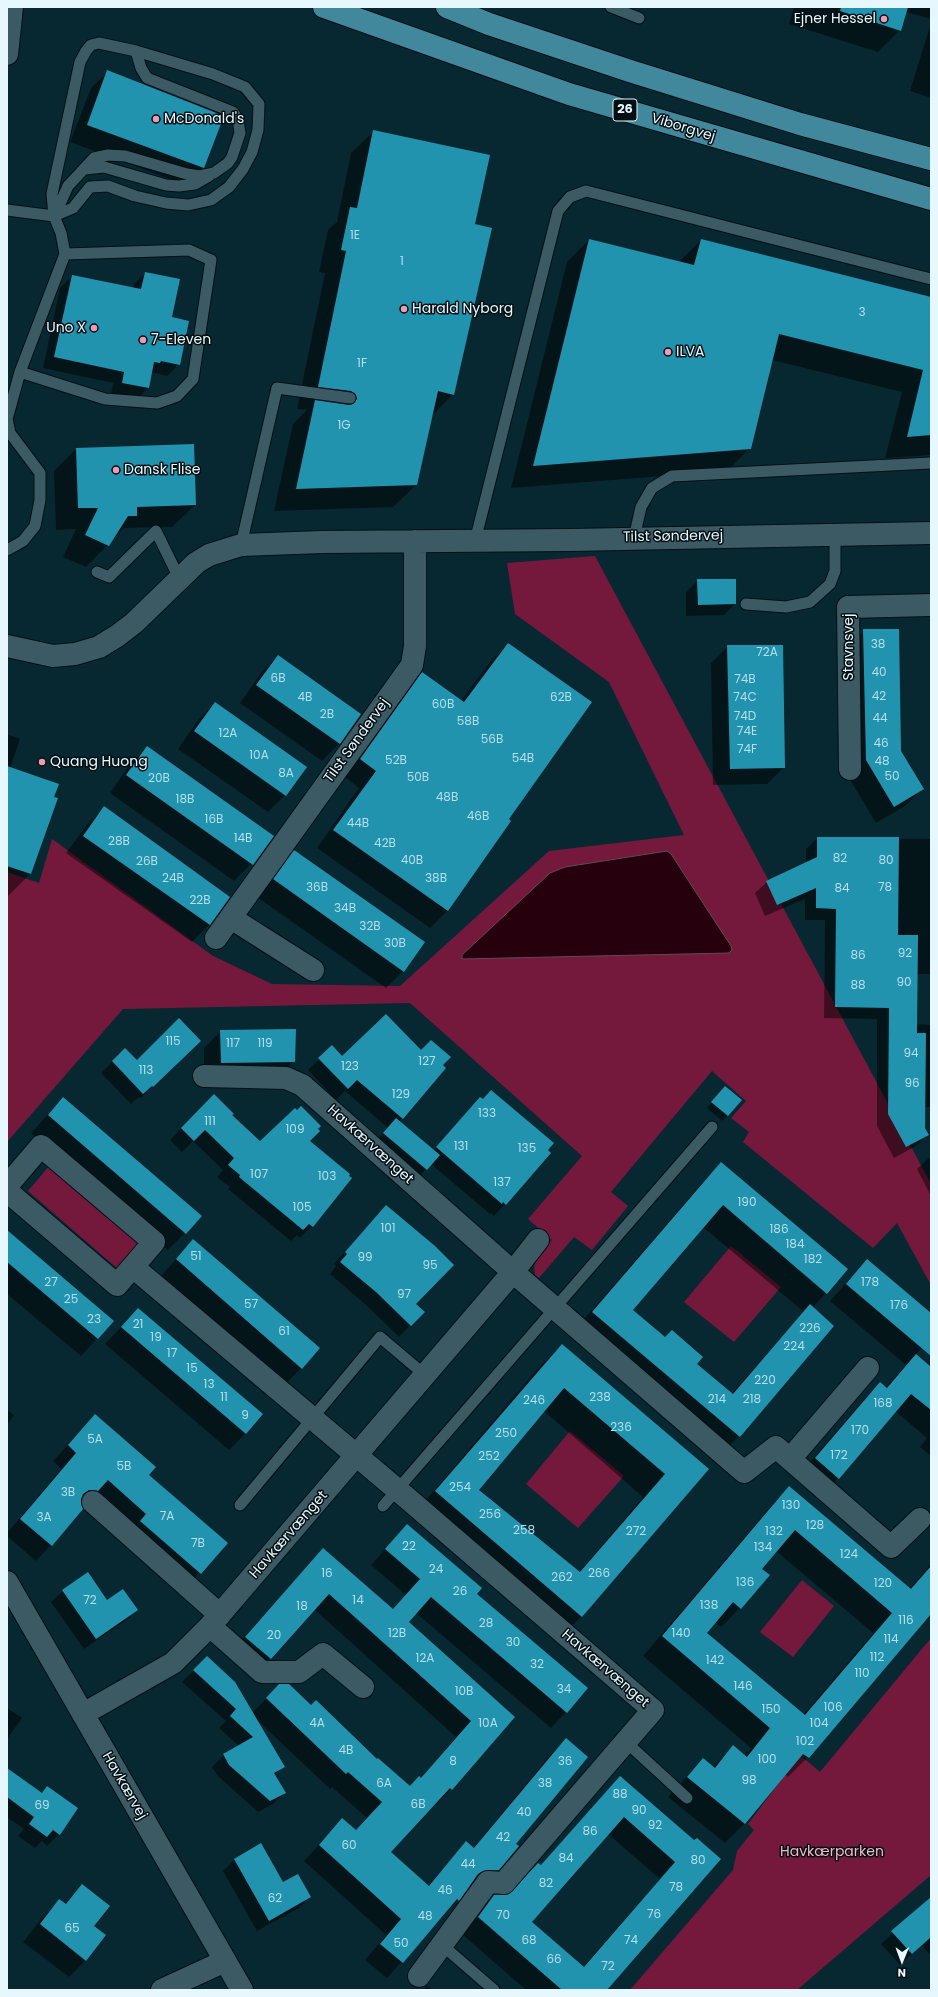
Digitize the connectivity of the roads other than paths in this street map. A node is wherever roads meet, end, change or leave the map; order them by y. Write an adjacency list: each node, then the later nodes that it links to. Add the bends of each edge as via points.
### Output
1 (12, 7): 7 (street)
2 (324, 7): 11 (main road, Viborgvej / 26, via 569,94)
3 (447, 7): 8 (main road, via 489,24 771,115)
4 (611, 7): 5 (lane)
5 (639, 18)
6 (136, 51): 10 (lane, via 147,78 233,112 238,120 239,140 228,163); 13 (lane, via 99,43 91,45 80,62 52,194); 13 (lane, via 213,74 245,87 259,104 258,130 252,152 229,187 211,200 188,205 166,203 135,196 108,186 90,187 73,208)
7 (7, 54)
8 (931, 159)
9 (85, 169): 10 (lane, via 104,167 166,185 179,186 195,184); 10 (lane, via 94,158 108,155 132,157 187,174 200,176); 13 (lane, via 68,186)
10 (214, 172)
11 (931, 199)
12 (7, 210): 13 (lane)
13 (54, 216): 14 (lane)
14 (65, 254): 16 (lane); 16 (lane, via 189,250 211,260 193,379 178,396 157,403 105,399)
15 (931, 279): 23 (lane, via 586,191 570,197 558,211)
16 (20, 372): 25 (lane, via 7,419 10,433 40,473 40,500 35,526 23,540)
17 (350, 398): 24 (lane, via 277,388)
18 (931, 463): 21 (lane, via 672,476 652,488 641,507)
19 (931, 533): 20 (street, Tilst Søndervej)
20 (835, 534): 21 (street, Tilst Søndervej); 28 (lane, via 835,571 830,584 810,602 786,607)
21 (634, 538): 23 (street, Tilst Søndervej)
22 (415, 541): 23 (street, Tilst Søndervej); 24 (street, Tilst Søndervej); 32 (street, Tilst Søndervej, via 415,646 412,664)
23 (476, 541)
24 (241, 545): 27 (street, Tilst Søndervej, via 209,555 196,562)
25 (7, 550)
26 (97, 572): 27 (lane, via 109,577 156,531)
27 (179, 578): 30 (street, Tilst Søndervej, via 134,623 98,647 75,654 53,656)
28 (746, 604)
29 (931, 605): 31 (street, Stavnsvej, via 848,607)
30 (11, 644)
31 (850, 769)
32 (231, 918): 33 (street, Tilst Søndervej); 34 (street)
33 (216, 938)
34 (313, 970)
35 (204, 1076): 41 (street, Havkærvænget, via 286,1078 302,1085)
36 (712, 1126): 42 (lane)
37 (7, 1186): 40 (street, via 41,1146 154,1242)
38 (7, 1191): 40 (street, via 117,1285)
39 (538, 1240): 41 (street, Havkærvænget)
40 (133, 1267): 45 (street, Havkærvænget)
41 (513, 1272): 42 (street, Havkærvænget); 44 (street, Havkærvænget)
42 (555, 1309): 47 (street, Havkærvænget, via 744,1472 776,1447); 48 (lane)
43 (868, 1368): 47 (street)
44 (425, 1375): 45 (lane, via 380,1337); 46 (street, Havkærvænget)
45 (312, 1418): 46 (street, Havkærvænget); 50 (lane)
46 (357, 1455): 48 (street, Havkærvænget); 54 (street, Havkærvænget)
47 (790, 1459): 52 (street, Havkærvænget, via 892,1547)
48 (398, 1490): 51 (lane); 57 (street, Havkærvænget, via 653,1710)
49 (93, 1502): 54 (street)
50 (240, 1505)
51 (383, 1506)
52 (920, 1519)
53 (7, 1582): 56 (street, Havkærvej)
54 (215, 1620): 55 (street, via 262,1672 299,1672 323,1654); 56 (street, Havkærvænget, via 173,1663)
55 (363, 1687)
56 (83, 1714): 60 (street, Havkærvej)
57 (626, 1742): 58 (lane); 59 (street, Havkærvænget, via 504,1883 488,1882)
58 (687, 1798)
59 (442, 1945): 61 (street, Havkærvænget); 64 (lane)
60 (225, 1961): 62 (street); 63 (street, Havkærvej)
61 (419, 1976)
62 (162, 1990)
63 (242, 1990)
64 (494, 1990)

